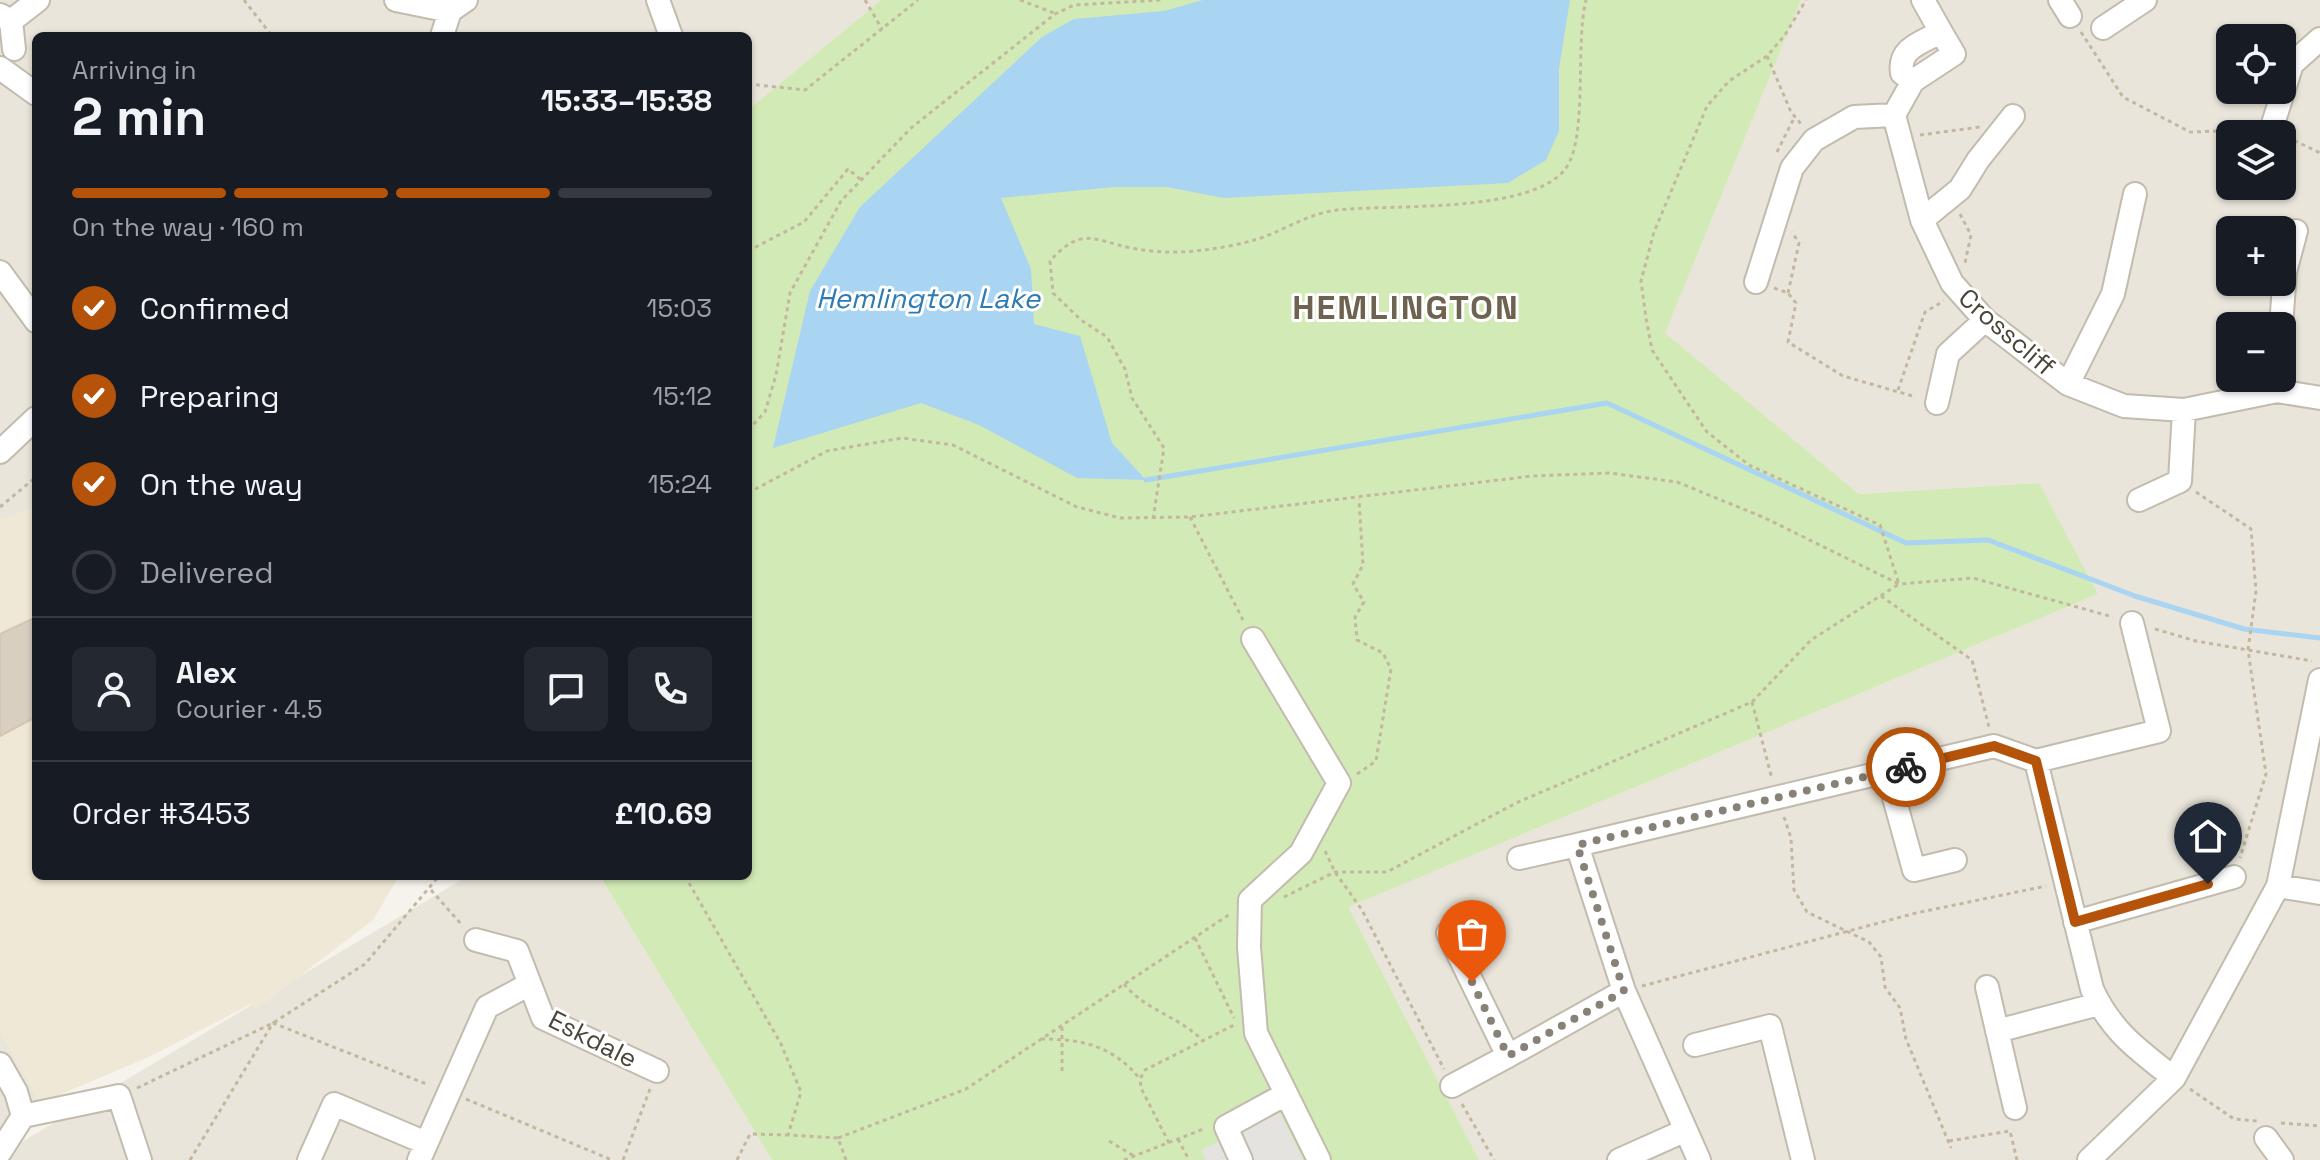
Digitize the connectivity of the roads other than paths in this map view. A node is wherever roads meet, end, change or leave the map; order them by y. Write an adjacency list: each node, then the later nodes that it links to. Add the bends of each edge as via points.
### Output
1 (38, 0): 7 (street)
2 (396, 0): 6 (street)
3 (658, 0): 10 (street)
4 (1923, 0): 11 (street)
5 (2145, 0): 8 (street)
6 (458, 6): 9 (street)
7 (6, 18): 13 (street)
8 (2103, 28)
9 (444, 32)
10 (670, 32)
11 (1941, 32): 15 (street, via 1954,54); 15 (street, via 1904,52 1902,73)
12 (2320, 39): 18 (street, via 2292,64)
13 (14, 49)
14 (0, 68): 16 (street)
15 (1913, 81): 17 (street)
16 (32, 91)
17 (1894, 115): 21 (street, Crosscliff); 23 (street, via 1854,117 1814,140 1792,168)
18 (2280, 120)
19 (2009, 121): 21 (street, via 1960,189)
20 (2135, 194): 26 (street, via 2113,294)
21 (1922, 220): 25 (street, Crosscliff, via 1952,283)
22 (0, 272): 24 (street)
23 (1756, 282)
24 (32, 316)
25 (1985, 320): 26 (street, Crosscliff); 30 (street, via 1948,354)
26 (2068, 384): 31 (street, Crosscliff, via 2124,406)
27 (2296, 391): 29 (street, Crosscliff)
28 (2252, 392): 31 (street, Crosscliff)
29 (2320, 398)
30 (1937, 403)
31 (2184, 410): 34 (street, via 2180,481)
32 (31, 432): 33 (street)
33 (0, 452)
34 (2139, 500)
35 (2132, 623): 38 (street, via 2159,731)
36 (1253, 639): 60 (street, via 1339,783 1301,853 1250,900 1256,1033)
37 (2320, 675): 44 (street)
38 (2036, 761): 39 (street, via 1994,746); 46 (street)
39 (1887, 772): 40 (street); 42 (street, via 1914,870)
40 (1577, 845): 41 (street); 51 (street)
41 (1519, 858)
42 (1955, 860)
43 (2234, 877): 46 (street)
44 (2278, 886): 45 (street); 58 (street)
45 (2320, 893)
46 (2075, 922): 52 (street)
47 (1448, 933): 55 (street)
48 (476, 940): 49 (street, Eskdale, via 517,951)
49 (528, 985): 57 (street, Eskdale, via 543,1018); 65 (street, via 487,1007)
50 (1987, 987): 53 (street)
51 (1624, 991): 55 (street); 64 (street)
52 (2099, 1004): 53 (street); 58 (street, via 2118,1033)
53 (1997, 1031): 61 (street)
54 (1695, 1045): 74 (street, via 1770,1026)
55 (1508, 1056): 59 (street)
56 (0, 1064): 62 (street)
57 (657, 1071)
58 (2174, 1078): 75 (street)
59 (1452, 1086)
60 (1286, 1094): 70 (street, via 1226,1127); 71 (street)
61 (2015, 1108)
62 (23, 1116): 66 (street); 68 (street, via 119,1096)
63 (2266, 1127): 76 (street)
64 (1684, 1131): 72 (street); 73 (street)
65 (423, 1152): 69 (street, via 334,1104)
66 (0, 1154): 67 (street)
67 (5, 1160)
68 (140, 1160)
69 (309, 1160)
70 (1241, 1160)
71 (1319, 1160)
72 (1619, 1160)
73 (1699, 1160)
74 (1803, 1160)
75 (2089, 1160)
76 (2282, 1160)

